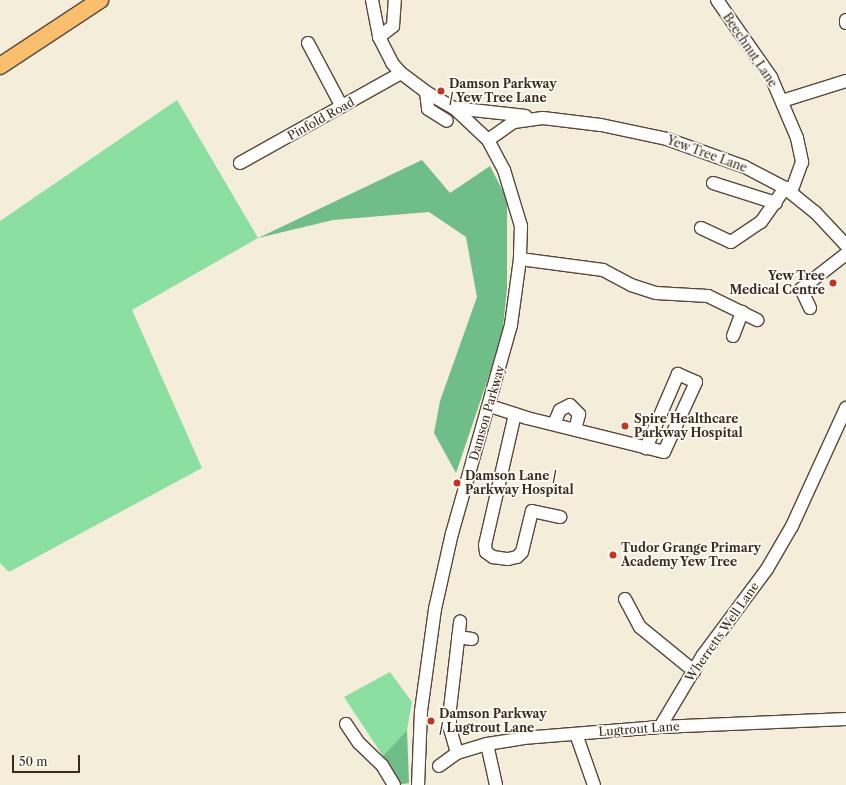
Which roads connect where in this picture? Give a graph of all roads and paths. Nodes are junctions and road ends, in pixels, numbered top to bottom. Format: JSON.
{"nodes":[{"id":1,"x":100,"y":0,"type":"edge"},
{"id":2,"x":372,"y":0,"type":"edge"},
{"id":3,"x":395,"y":0,"type":"edge"},
{"id":4,"x":717,"y":0,"type":"edge"},
{"id":5,"x":379,"y":37,"type":"junction"},
{"id":6,"x":308,"y":43,"type":"dead end"},
{"id":7,"x":0,"y":66,"type":"edge"},
{"id":8,"x":400,"y":73,"type":"junction"},
{"id":9,"x":846,"y":80,"type":"edge"},
{"id":10,"x":426,"y":92,"type":"junction"},
{"id":11,"x":782,"y":101,"type":"junction"},
{"id":12,"x":342,"y":107,"type":"junction"},
{"id":13,"x":454,"y":108,"type":"junction"},
{"id":14,"x":543,"y":118,"type":"junction"},
{"id":15,"x":447,"y":121,"type":"dead end"},
{"id":16,"x":488,"y":140,"type":"junction"},
{"id":17,"x":240,"y":163,"type":"dead end"},
{"id":18,"x":713,"y":182,"type":"dead end"},
{"id":19,"x":788,"y":190,"type":"junction"},
{"id":20,"x":776,"y":202,"type":"junction"},
{"id":21,"x":701,"y":228,"type":"dead end"},
{"id":22,"x":846,"y":245,"type":"edge"},
{"id":23,"x":846,"y":254,"type":"edge"},
{"id":24,"x":520,"y":259,"type":"junction"},
{"id":25,"x":810,"y":308,"type":"dead end"},
{"id":26,"x":742,"y":312,"type":"junction"},
{"id":27,"x":757,"y":320,"type":"dead end"},
{"id":28,"x":732,"y":336,"type":"dead end"},
{"id":29,"x":490,"y":406,"type":"junction"},
{"id":30,"x":846,"y":408,"type":"edge"},
{"id":31,"x":515,"y":414,"type":"junction"},
{"id":32,"x":554,"y":424,"type":"junction"},
{"id":33,"x":576,"y":430,"type":"junction"},
{"id":34,"x":646,"y":448,"type":"junction"},
{"id":35,"x":560,"y":517,"type":"dead end"},
{"id":36,"x":624,"y":599,"type":"dead end"},
{"id":37,"x":460,"y":622,"type":"dead end"},
{"id":38,"x":458,"y":637,"type":"junction"},
{"id":39,"x":472,"y":639,"type":"dead end"},
{"id":40,"x":694,"y":671,"type":"junction"},
{"id":41,"x":846,"y":719,"type":"edge"},
{"id":42,"x":346,"y":724,"type":"dead end"},
{"id":43,"x":660,"y":727,"type":"junction"},
{"id":44,"x":576,"y":734,"type":"junction"},
{"id":45,"x":488,"y":744,"type":"junction"},
{"id":46,"x":457,"y":753,"type":"junction"},
{"id":47,"x":439,"y":766,"type":"dead end"},
{"id":48,"x":394,"y":785,"type":"edge"},
{"id":49,"x":418,"y":785,"type":"edge"},
{"id":50,"x":496,"y":785,"type":"edge"},
{"id":51,"x":594,"y":785,"type":"edge"}],
"edges":[{"from":1,"to":7,"type":"main road"},
{"from":2,"to":5,"type":"street","name":"Yew Tree Lane"},
{"from":3,"to":5,"type":"street"},
{"from":4,"to":11,"type":"street","name":"Beechnut Lane"},
{"from":5,"to":8,"type":"street","name":"Yew Tree Lane"},
{"from":6,"to":12,"type":"street"},
{"from":8,"to":10,"type":"street","name":"Yew Tree Lane"},
{"from":8,"to":12,"type":"street","name":"Pinfold Road"},
{"from":9,"to":11,"type":"street"},
{"from":10,"to":13,"type":"street","name":"Yew Tree Lane"},
{"from":10,"to":15,"type":"street"},
{"from":11,"to":19,"type":"street","name":"Beechnut Lane"},
{"from":12,"to":17,"type":"street","name":"Pinfold Road"},
{"from":13,"to":14,"type":"street","name":"Yew Tree Lane"},
{"from":13,"to":16,"type":"street","name":"Yew Tree Lane"},
{"from":14,"to":16,"type":"street","name":"Yew Tree Lane"},
{"from":14,"to":19,"type":"street","name":"Yew Tree Lane"},
{"from":16,"to":24,"type":"street","name":"Damson Parkway"},
{"from":18,"to":20,"type":"street"},
{"from":19,"to":20,"type":"street","name":"Beechnut Lane"},
{"from":19,"to":22,"type":"street","name":"Yew Tree Lane"},
{"from":20,"to":21,"type":"street","name":"Beechnut Lane"},
{"from":23,"to":25,"type":"street"},
{"from":24,"to":26,"type":"street"},
{"from":24,"to":29,"type":"street","name":"Damson Parkway"},
{"from":26,"to":27,"type":"street"},
{"from":26,"to":28,"type":"street"},
{"from":29,"to":31,"type":"street"},
{"from":29,"to":49,"type":"street","name":"Damson Parkway"},
{"from":30,"to":40,"type":"street","name":"Wherretts Well Lane"},
{"from":31,"to":32,"type":"street"},
{"from":31,"to":35,"type":"street"},
{"from":32,"to":33,"type":"street"},
{"from":32,"to":33,"type":"street"},
{"from":33,"to":34,"type":"street"},
{"from":34,"to":34,"type":"street"},
{"from":36,"to":40,"type":"street"},
{"from":37,"to":38,"type":"street"},
{"from":38,"to":39,"type":"street"},
{"from":38,"to":46,"type":"street"},
{"from":40,"to":43,"type":"street","name":"Wherretts Well Lane"},
{"from":41,"to":43,"type":"street","name":"Lugtrout Lane"},
{"from":42,"to":48,"type":"street"},
{"from":43,"to":44,"type":"street","name":"Lugtrout Lane"},
{"from":44,"to":45,"type":"street","name":"Lugtrout Lane"},
{"from":44,"to":51,"type":"street"},
{"from":45,"to":46,"type":"street","name":"Lugtrout Lane"},
{"from":45,"to":50,"type":"street"},
{"from":46,"to":47,"type":"street","name":"Lugtrout Lane"}]}
